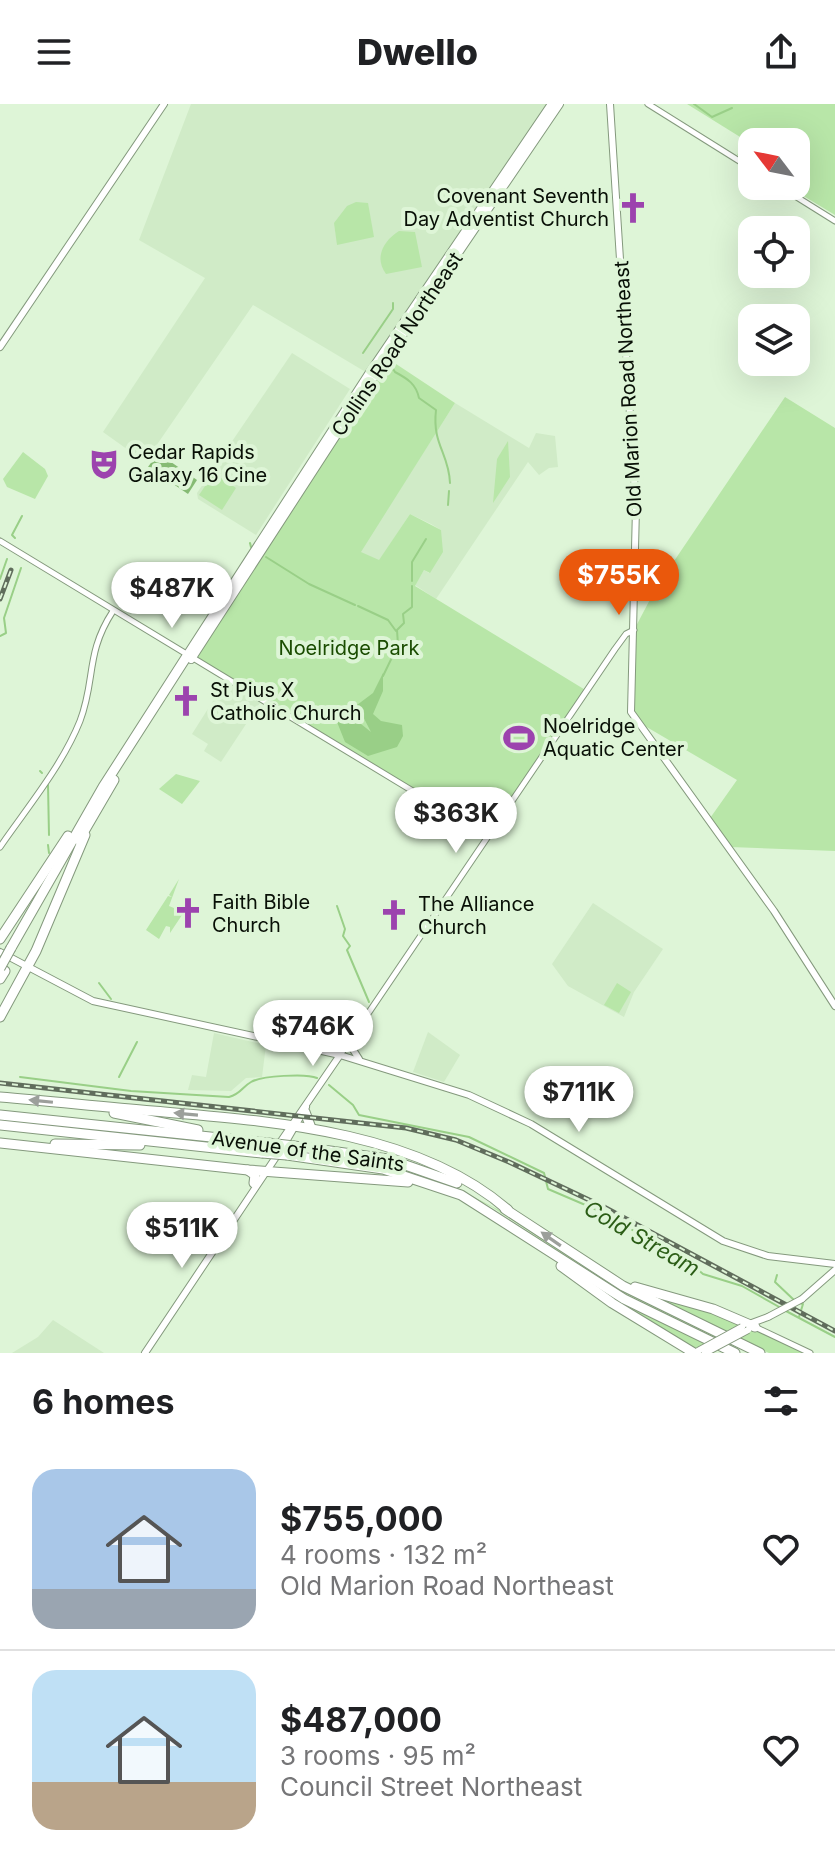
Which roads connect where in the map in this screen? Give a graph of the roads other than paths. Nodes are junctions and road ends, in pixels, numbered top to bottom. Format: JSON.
{"nodes":[{"id":1,"x":164,"y":104,"type":"edge"},
{"id":2,"x":552,"y":104,"type":"edge"},
{"id":3,"x":559,"y":104,"type":"edge"},
{"id":4,"x":648,"y":104,"type":"edge"},
{"id":5,"x":610,"y":105,"type":"edge"},
{"id":6,"x":738,"y":160,"type":"edge"},
{"id":7,"x":801,"y":200,"type":"edge"},
{"id":8,"x":835,"y":221,"type":"edge"},
{"id":9,"x":0,"y":347,"type":"edge"},
{"id":10,"x":261,"y":540,"type":"junction"},
{"id":11,"x":0,"y":541,"type":"edge"},
{"id":12,"x":239,"y":586,"type":"junction"},
{"id":13,"x":113,"y":611,"type":"junction"},
{"id":14,"x":634,"y":630,"type":"junction"},
{"id":15,"x":189,"y":658,"type":"junction"},
{"id":16,"x":119,"y":772,"type":"junction"},
{"id":17,"x":103,"y":787,"type":"junction"},
{"id":18,"x":487,"y":836,"type":"junction"},
{"id":19,"x":0,"y":847,"type":"edge"},
{"id":20,"x":0,"y":939,"type":"edge"},
{"id":21,"x":14,"y":949,"type":"junction"},
{"id":22,"x":0,"y":952,"type":"edge"},
{"id":23,"x":27,"y":968,"type":"junction"},
{"id":24,"x":1,"y":971,"type":"edge"},
{"id":25,"x":835,"y":1006,"type":"edge"},
{"id":26,"x":0,"y":1017,"type":"edge"},
{"id":27,"x":352,"y":1037,"type":"junction"},
{"id":28,"x":340,"y":1055,"type":"junction"},
{"id":29,"x":362,"y":1062,"type":"junction"},
{"id":30,"x":0,"y":1096,"type":"edge"},
{"id":31,"x":68,"y":1104,"type":"junction"},
{"id":32,"x":305,"y":1110,"type":"junction"},
{"id":33,"x":0,"y":1115,"type":"edge"},
{"id":34,"x":0,"y":1125,"type":"edge"},
{"id":35,"x":294,"y":1125,"type":"junction"},
{"id":36,"x":313,"y":1130,"type":"junction"},
{"id":37,"x":248,"y":1141,"type":"junction"},
{"id":38,"x":4,"y":1143,"type":"edge"},
{"id":39,"x":184,"y":1145,"type":"junction"},
{"id":40,"x":248,"y":1170,"type":"junction"},
{"id":41,"x":264,"y":1171,"type":"junction"},
{"id":42,"x":254,"y":1183,"type":"junction"},
{"id":43,"x":243,"y":1203,"type":"junction"},
{"id":44,"x":476,"y":1203,"type":"junction"},
{"id":45,"x":508,"y":1210,"type":"junction"},
{"id":46,"x":529,"y":1237,"type":"junction"},
{"id":47,"x":815,"y":1262,"type":"junction"},
{"id":48,"x":835,"y":1267,"type":"edge"},
{"id":49,"x":595,"y":1269,"type":"junction"},
{"id":50,"x":826,"y":1281,"type":"junction"},
{"id":51,"x":768,"y":1317,"type":"junction"},
{"id":52,"x":748,"y":1327,"type":"junction"},
{"id":53,"x":772,"y":1334,"type":"junction"},
{"id":54,"x":682,"y":1349,"type":"edge"},
{"id":55,"x":696,"y":1352,"type":"edge"},
{"id":56,"x":145,"y":1353,"type":"edge"},
{"id":57,"x":735,"y":1353,"type":"edge"},
{"id":58,"x":760,"y":1353,"type":"edge"},
{"id":59,"x":810,"y":1353,"type":"edge"}],
"edges":[{"from":1,"to":9,"type":"main road"},
{"from":2,"to":10,"type":"highway","name":"Collins Road Northeast"},
{"from":3,"to":12,"type":"highway","name":"Collins Road Northeast"},
{"from":4,"to":6,"type":"street"},
{"from":5,"to":14,"type":"main road","name":"Old Marion Road Northeast"},
{"from":7,"to":8,"type":"street"},
{"from":10,"to":12,"type":"highway","name":"Collins Road Northeast"},
{"from":10,"to":15,"type":"highway","name":"Collins Road Northeast"},
{"from":11,"to":13,"type":"street"},
{"from":12,"to":15,"type":"highway","name":"Collins Road Northeast"},
{"from":13,"to":15,"type":"street"},
{"from":13,"to":19,"type":"street"},
{"from":14,"to":18,"type":"street"},
{"from":14,"to":25,"type":"main road","name":"Old Marion Road Northeast"},
{"from":15,"to":16,"type":"highway","name":"Collins Road Northeast"},
{"from":15,"to":17,"type":"highway","name":"Collins Road Northeast"},
{"from":15,"to":18,"type":"street"},
{"from":16,"to":21,"type":"highway","name":"Collins Road Northeast"},
{"from":16,"to":23,"type":"highway"},
{"from":17,"to":20,"type":"highway"},
{"from":17,"to":21,"type":"highway","name":"Collins Road Northeast"},
{"from":18,"to":27,"type":"street"},
{"from":21,"to":24,"type":"highway","name":"Collins Road Northeast","bridge":true},
{"from":22,"to":23,"type":"main road"},
{"from":23,"to":26,"type":"highway"},
{"from":23,"to":28,"type":"main road"},
{"from":27,"to":28,"type":"street"},
{"from":27,"to":29,"type":"main road"},
{"from":28,"to":29,"type":"main road"},
{"from":28,"to":32,"type":"main road"},
{"from":29,"to":47,"type":"main road"},
{"from":31,"to":30,"type":"highway","one_way":true},
{"from":35,"to":31,"type":"highway","one_way":true},
{"from":31,"to":37,"type":"highway"},
{"from":32,"to":35,"type":"main road"},
{"from":32,"to":36,"type":"highway"},
{"from":33,"to":37,"type":"highway","name":"Avenue of the Saints"},
{"from":34,"to":39,"type":"highway","name":"Avenue of the Saints"},
{"from":35,"to":36,"type":"highway"},
{"from":35,"to":41,"type":"main road"},
{"from":36,"to":45,"type":"highway"},
{"from":37,"to":45,"type":"highway","name":"Avenue of the Saints","bridge":true},
{"from":38,"to":39,"type":"highway"},
{"from":38,"to":40,"type":"highway"},
{"from":39,"to":44,"type":"highway","name":"Avenue of the Saints","bridge":true},
{"from":40,"to":41,"type":"highway"},
{"from":40,"to":42,"type":"highway"},
{"from":41,"to":42,"type":"main road"},
{"from":41,"to":43,"type":"main road"},
{"from":41,"to":44,"type":"highway"},
{"from":42,"to":43,"type":"main road"},
{"from":43,"to":56,"type":"main road"},
{"from":44,"to":46,"type":"highway","name":"Avenue of the Saints"},
{"from":49,"to":45,"type":"highway","name":"Avenue of the Saints","one_way":true},
{"from":46,"to":54,"type":"highway"},
{"from":46,"to":57,"type":"highway","name":"Avenue of the Saints"},
{"from":47,"to":48,"type":"main road"},
{"from":47,"to":50,"type":"main road"},
{"from":48,"to":50,"type":"main road"},
{"from":49,"to":52,"type":"highway"},
{"from":49,"to":58,"type":"highway","name":"Avenue of the Saints"},
{"from":50,"to":51,"type":"main road","bridge":true},
{"from":51,"to":52,"type":"main road"},
{"from":51,"to":53,"type":"street"},
{"from":52,"to":53,"type":"street"},
{"from":52,"to":55,"type":"main road","bridge":true},
{"from":53,"to":59,"type":"street"},
{"from":54,"to":55,"type":"highway"}]}
